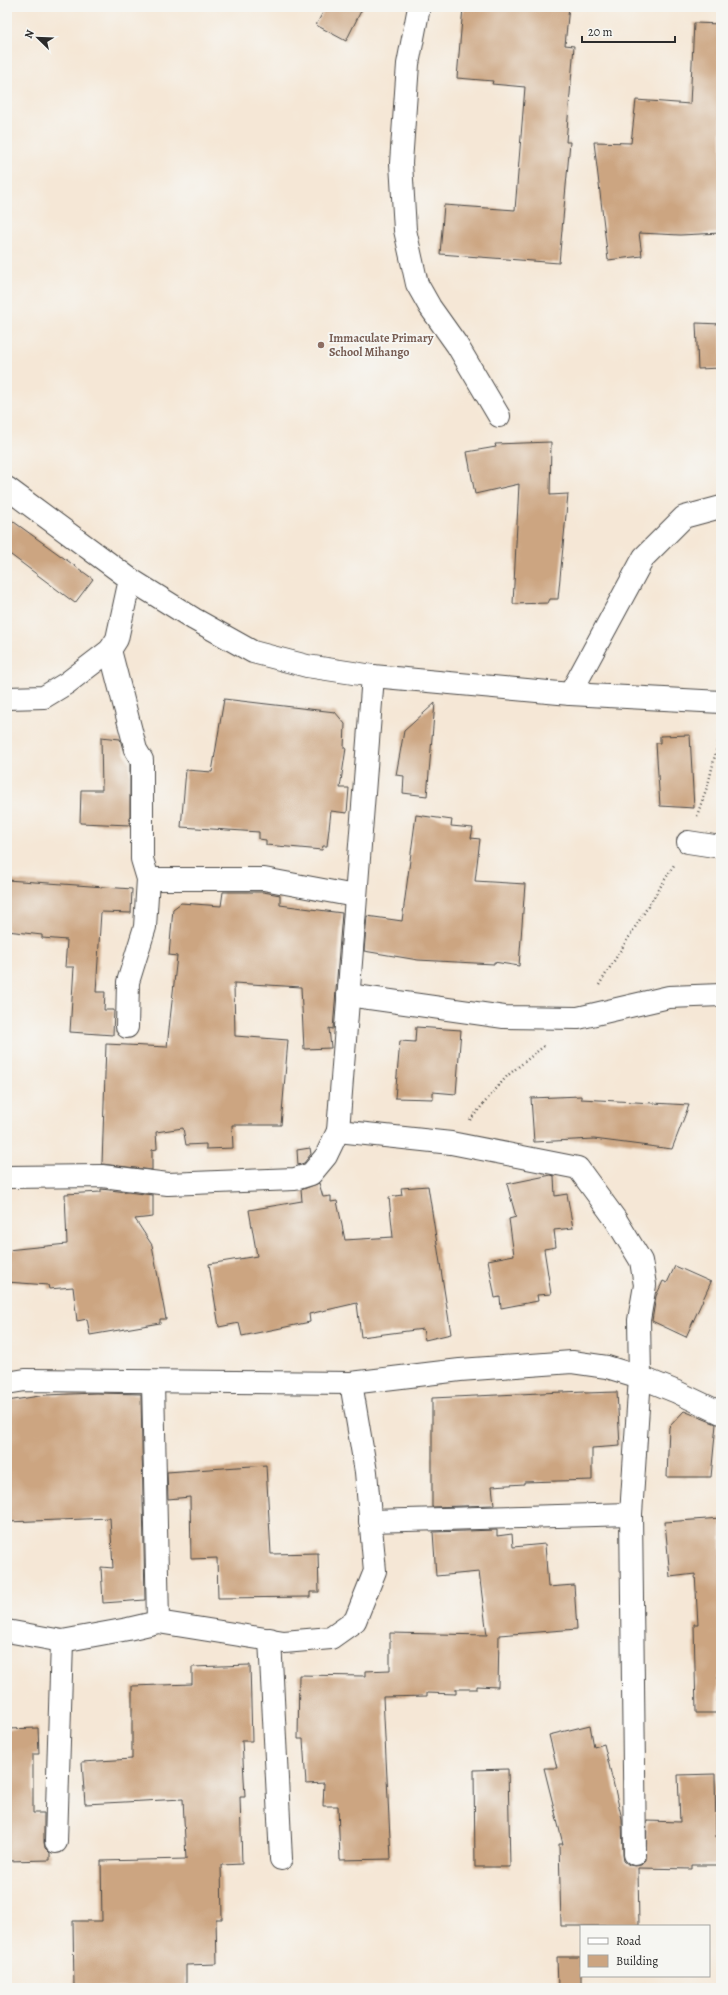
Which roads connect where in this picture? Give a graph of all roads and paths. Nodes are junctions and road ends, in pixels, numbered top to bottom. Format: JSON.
{"nodes":[{"id":1,"x":419,"y":7,"type":"edge"},
{"id":2,"x":499,"y":416,"type":"dead end"},
{"id":3,"x":7,"y":488,"type":"edge"},
{"id":4,"x":721,"y":507,"type":"edge"},
{"id":5,"x":130,"y":580,"type":"junction"},
{"id":6,"x":110,"y":650,"type":"junction"},
{"id":7,"x":373,"y":676,"type":"junction"},
{"id":8,"x":570,"y":694,"type":"junction"},
{"id":9,"x":7,"y":698,"type":"edge"},
{"id":10,"x":721,"y":702,"type":"edge"},
{"id":11,"x":721,"y":730,"type":"edge"},
{"id":12,"x":688,"y":842,"type":"junction"},
{"id":13,"x":721,"y":847,"type":"edge"},
{"id":14,"x":148,"y":879,"type":"junction"},
{"id":15,"x":356,"y":896,"type":"junction"},
{"id":16,"x":348,"y":995,"type":"junction"},
{"id":17,"x":721,"y":995,"type":"edge"},
{"id":18,"x":578,"y":1018,"type":"junction"},
{"id":19,"x":127,"y":1027,"type":"dead end"},
{"id":20,"x":338,"y":1131,"type":"junction"},
{"id":21,"x":451,"y":1143,"type":"junction"},
{"id":22,"x":7,"y":1177,"type":"edge"},
{"id":23,"x":640,"y":1377,"type":"junction"},
{"id":24,"x":153,"y":1382,"type":"junction"},
{"id":25,"x":7,"y":1383,"type":"edge"},
{"id":26,"x":351,"y":1383,"type":"junction"},
{"id":27,"x":721,"y":1414,"type":"edge"},
{"id":28,"x":630,"y":1514,"type":"junction"},
{"id":29,"x":370,"y":1521,"type":"junction"},
{"id":30,"x":158,"y":1622,"type":"junction"},
{"id":31,"x":7,"y":1631,"type":"edge"},
{"id":32,"x":270,"y":1639,"type":"junction"},
{"id":33,"x":62,"y":1641,"type":"junction"},
{"id":34,"x":56,"y":1842,"type":"dead end"},
{"id":35,"x":635,"y":1854,"type":"dead end"},
{"id":36,"x":281,"y":1859,"type":"dead end"}],
"edges":[{"from":1,"to":2,"type":"street"},
{"from":3,"to":5,"type":"street"},
{"from":4,"to":8,"type":"street"},
{"from":5,"to":6,"type":"street"},
{"from":5,"to":7,"type":"street"},
{"from":6,"to":9,"type":"street"},
{"from":6,"to":14,"type":"street"},
{"from":7,"to":8,"type":"street"},
{"from":7,"to":15,"type":"street"},
{"from":8,"to":10,"type":"street"},
{"from":11,"to":12,"type":"path"},
{"from":12,"to":13,"type":"street"},
{"from":12,"to":18,"type":"path"},
{"from":14,"to":15,"type":"street"},
{"from":14,"to":19,"type":"street"},
{"from":15,"to":16,"type":"street"},
{"from":16,"to":18,"type":"street"},
{"from":16,"to":20,"type":"street"},
{"from":17,"to":18,"type":"street"},
{"from":18,"to":21,"type":"path"},
{"from":20,"to":21,"type":"street"},
{"from":20,"to":22,"type":"street"},
{"from":21,"to":23,"type":"street"},
{"from":23,"to":26,"type":"street"},
{"from":23,"to":27,"type":"street"},
{"from":23,"to":28,"type":"street"},
{"from":24,"to":25,"type":"street"},
{"from":24,"to":26,"type":"street"},
{"from":24,"to":30,"type":"street"},
{"from":26,"to":29,"type":"street"},
{"from":28,"to":29,"type":"street"},
{"from":28,"to":35,"type":"street"},
{"from":29,"to":32,"type":"street"},
{"from":30,"to":32,"type":"street"},
{"from":30,"to":33,"type":"street"},
{"from":31,"to":33,"type":"street"},
{"from":32,"to":36,"type":"street"},
{"from":33,"to":34,"type":"street"}]}
